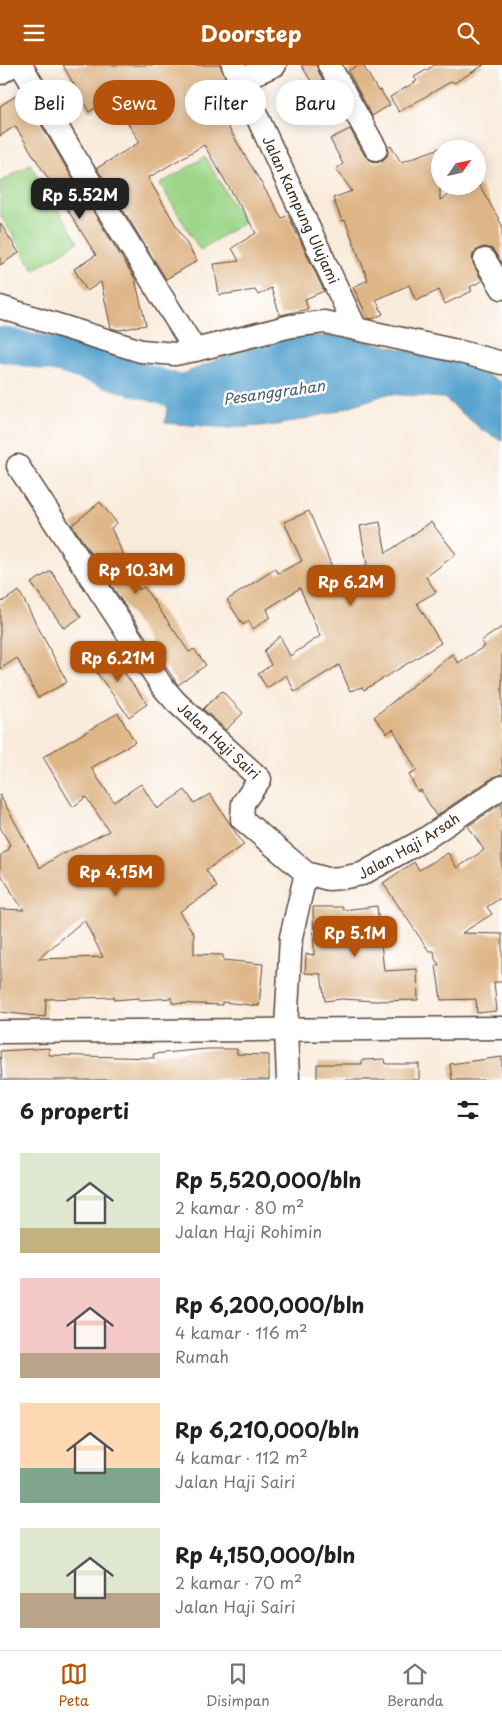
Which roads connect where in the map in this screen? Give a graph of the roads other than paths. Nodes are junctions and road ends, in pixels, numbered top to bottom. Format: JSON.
{"nodes":[{"id":1,"x":13,"y":65,"type":"edge"},
{"id":2,"x":21,"y":65,"type":"edge"},
{"id":3,"x":275,"y":65,"type":"edge"},
{"id":4,"x":329,"y":65,"type":"edge"},
{"id":5,"x":0,"y":73,"type":"edge"},
{"id":6,"x":237,"y":73,"type":"edge"},
{"id":7,"x":376,"y":149,"type":"dead end"},
{"id":8,"x":485,"y":260,"type":"dead end"},
{"id":9,"x":502,"y":288,"type":"edge"},
{"id":10,"x":0,"y":307,"type":"edge"},
{"id":11,"x":355,"y":327,"type":"junction"},
{"id":12,"x":195,"y":350,"type":"junction"},
{"id":13,"x":502,"y":363,"type":"edge"},
{"id":14,"x":18,"y":466,"type":"dead end"},
{"id":15,"x":502,"y":787,"type":"edge"},
{"id":16,"x":306,"y":873,"type":"junction"},
{"id":17,"x":502,"y":1028,"type":"edge"},
{"id":18,"x":286,"y":1029,"type":"junction"},
{"id":19,"x":0,"y":1032,"type":"edge"},
{"id":20,"x":288,"y":1080,"type":"edge"}],
"edges":[{"from":1,"to":5,"type":"street"},
{"from":2,"to":12,"type":"street"},
{"from":3,"to":6,"type":"street"},
{"from":4,"to":7,"type":"street"},
{"from":6,"to":11,"type":"street","name":"Jalan Kampung Ulujami"},
{"from":8,"to":9,"type":"street"},
{"from":10,"to":12,"type":"street"},
{"from":11,"to":12,"type":"street"},
{"from":11,"to":13,"type":"street"},
{"from":14,"to":16,"type":"street","name":"Jalan Haji Sairi"},
{"from":15,"to":16,"type":"street","name":"Jalan Haji Arsah"},
{"from":16,"to":18,"type":"street"},
{"from":17,"to":18,"type":"street"},
{"from":18,"to":19,"type":"street"},
{"from":18,"to":20,"type":"street"}]}
